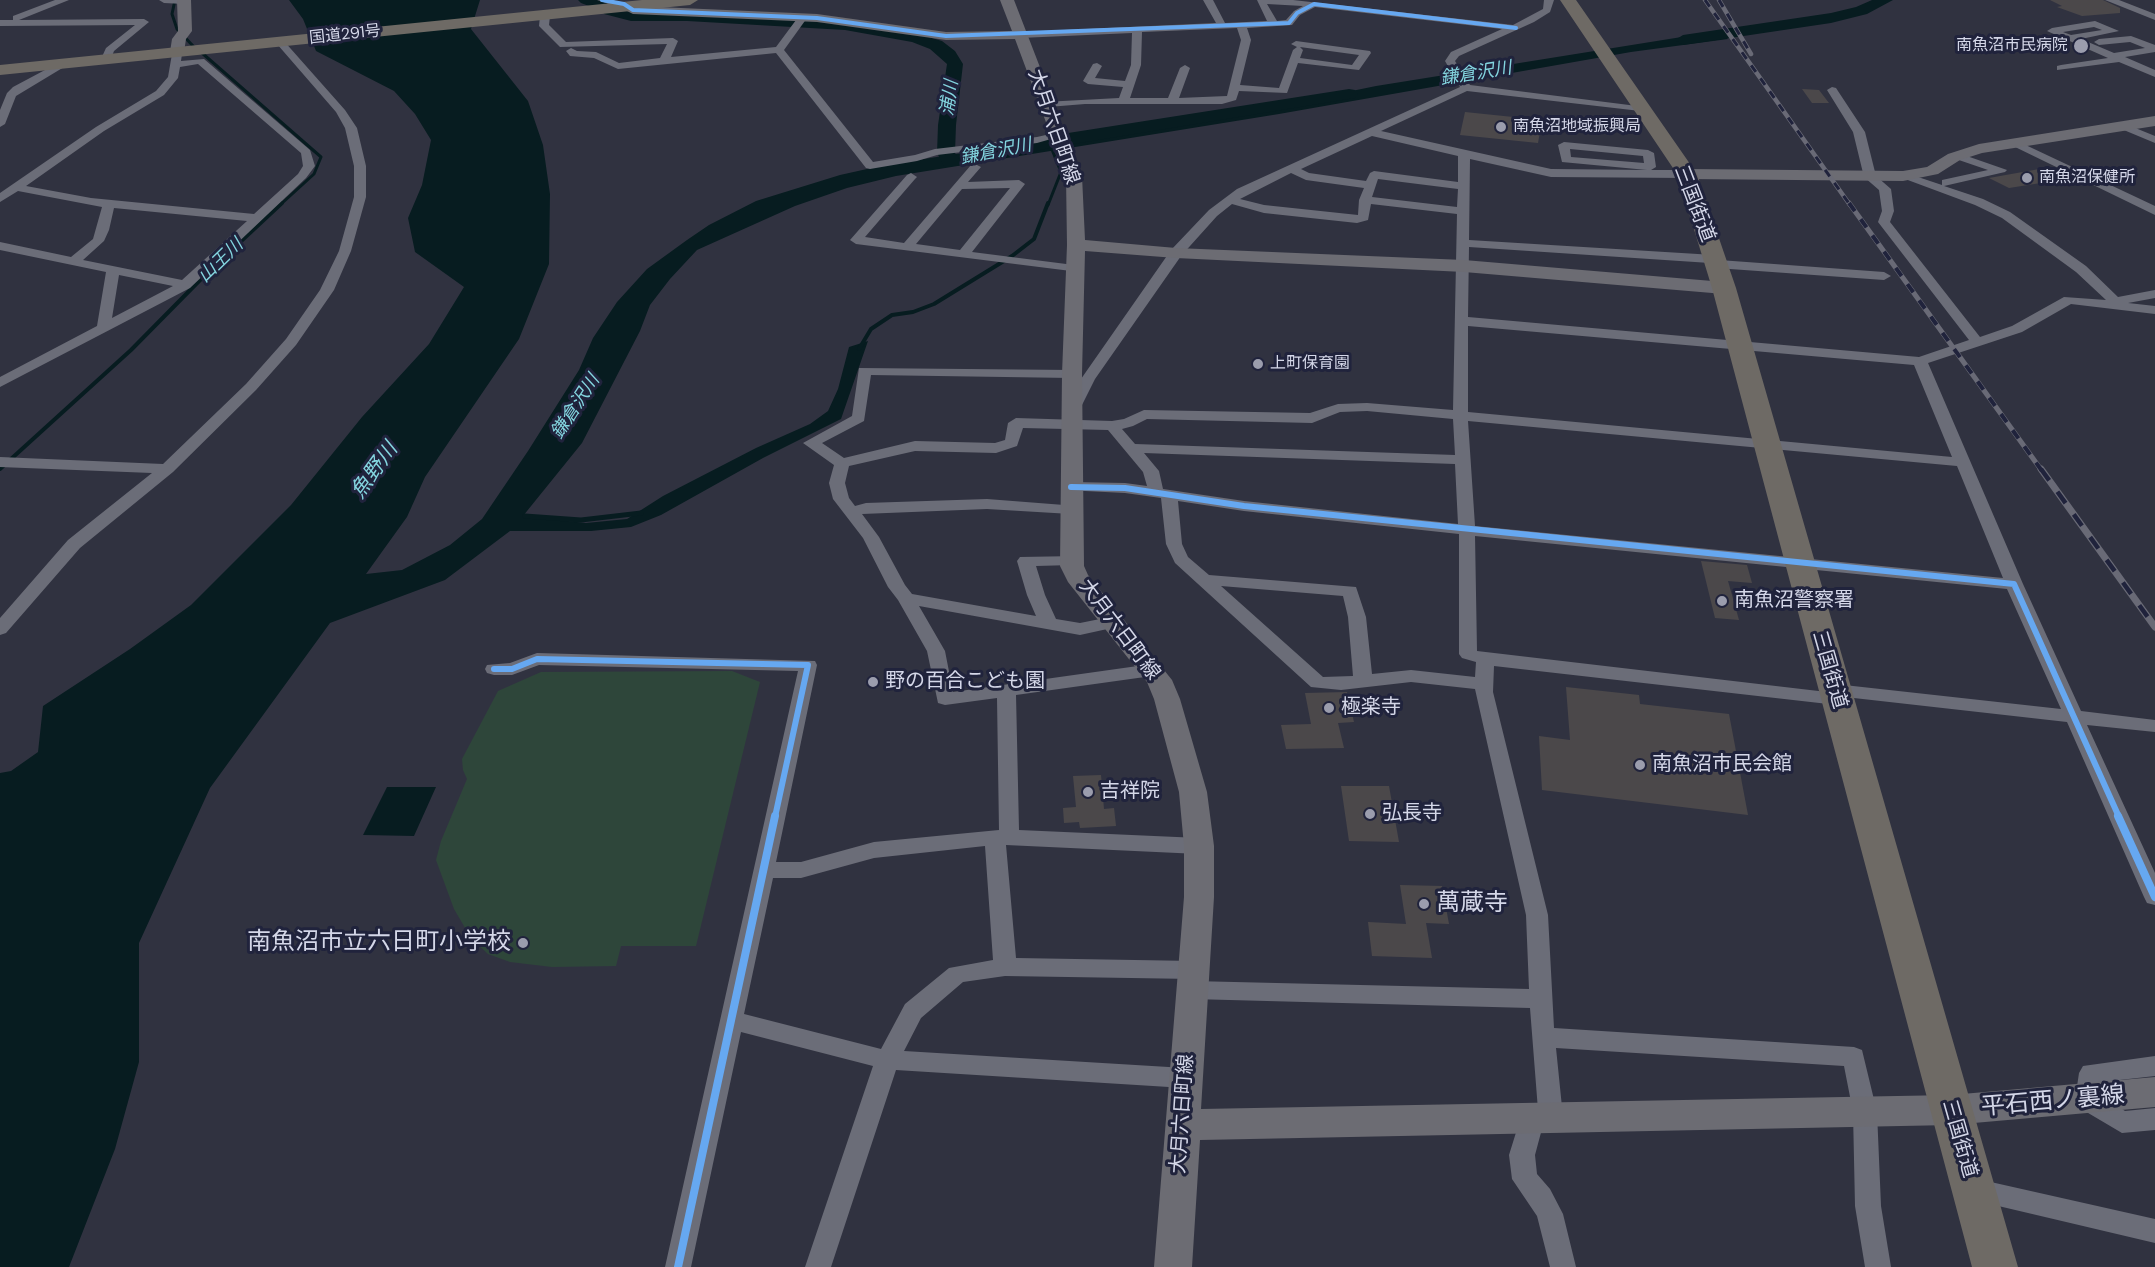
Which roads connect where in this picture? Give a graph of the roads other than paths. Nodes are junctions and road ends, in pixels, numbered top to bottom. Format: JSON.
{"nodes":[{"id":1,"x":64,"y":0,"type":"edge"},
{"id":2,"x":164,"y":0,"type":"edge"},
{"id":3,"x":184,"y":0,"type":"edge"},
{"id":4,"x":545,"y":0,"type":"edge"},
{"id":5,"x":602,"y":0,"type":"edge"},
{"id":6,"x":690,"y":0,"type":"edge"},
{"id":7,"x":1007,"y":0,"type":"edge"},
{"id":8,"x":1208,"y":0,"type":"edge"},
{"id":9,"x":1398,"y":0,"type":"edge"},
{"id":10,"x":1549,"y":0,"type":"edge"},
{"id":11,"x":1568,"y":0,"type":"edge"},
{"id":12,"x":2110,"y":0,"type":"edge"},
{"id":13,"x":1314,"y":4,"type":"junction"},
{"id":14,"x":1346,"y":4,"type":"edge"},
{"id":15,"x":624,"y":6,"type":"junction"},
{"id":16,"x":1389,"y":12,"type":"junction"},
{"id":17,"x":2155,"y":16,"type":"edge"},
{"id":18,"x":1,"y":23,"type":"edge"},
{"id":19,"x":798,"y":23,"type":"junction"},
{"id":20,"x":1273,"y":23,"type":"junction"},
{"id":21,"x":1288,"y":23,"type":"junction"},
{"id":22,"x":1241,"y":25,"type":"junction"},
{"id":23,"x":1222,"y":26,"type":"junction"},
{"id":24,"x":1516,"y":28,"type":"junction"},
{"id":25,"x":1137,"y":29,"type":"junction"},
{"id":26,"x":1020,"y":34,"type":"junction"},
{"id":27,"x":2072,"y":38,"type":"junction"},
{"id":28,"x":283,"y":41,"type":"junction"},
{"id":29,"x":1296,"y":44,"type":"junction"},
{"id":30,"x":2086,"y":44,"type":"junction"},
{"id":31,"x":564,"y":45,"type":"junction"},
{"id":32,"x":179,"y":47,"type":"junction"},
{"id":33,"x":779,"y":50,"type":"junction"},
{"id":34,"x":2118,"y":58,"type":"junction"},
{"id":35,"x":106,"y":59,"type":"junction"},
{"id":36,"x":664,"y":60,"type":"junction"},
{"id":37,"x":1295,"y":60,"type":"junction"},
{"id":38,"x":64,"y":64,"type":"junction"},
{"id":39,"x":1097,"y":66,"type":"dead end"},
{"id":40,"x":1185,"y":68,"type":"dead end"},
{"id":41,"x":2061,"y":68,"type":"dead end"},
{"id":42,"x":0,"y":70,"type":"edge"},
{"id":43,"x":2155,"y":74,"type":"edge"},
{"id":44,"x":1128,"y":84,"type":"junction"},
{"id":45,"x":1234,"y":88,"type":"junction"},
{"id":46,"x":1466,"y":88,"type":"junction"},
{"id":47,"x":1832,"y":90,"type":"dead end"},
{"id":48,"x":1123,"y":102,"type":"junction"},
{"id":49,"x":1172,"y":102,"type":"junction"},
{"id":50,"x":1048,"y":104,"type":"junction"},
{"id":51,"x":1646,"y":110,"type":"junction"},
{"id":52,"x":2155,"y":121,"type":"edge"},
{"id":53,"x":0,"y":124,"type":"edge"},
{"id":54,"x":2123,"y":126,"type":"junction"},
{"id":55,"x":1372,"y":132,"type":"junction"},
{"id":56,"x":2155,"y":140,"type":"edge"},
{"id":57,"x":2015,"y":143,"type":"junction"},
{"id":58,"x":1062,"y":144,"type":"junction"},
{"id":59,"x":1464,"y":154,"type":"junction"},
{"id":60,"x":1957,"y":156,"type":"junction"},
{"id":61,"x":975,"y":168,"type":"dead end"},
{"id":62,"x":1290,"y":168,"type":"junction"},
{"id":63,"x":1607,"y":169,"type":"junction"},
{"id":64,"x":1687,"y":174,"type":"junction"},
{"id":65,"x":911,"y":177,"type":"dead end"},
{"id":66,"x":1870,"y":177,"type":"junction"},
{"id":67,"x":1903,"y":177,"type":"junction"},
{"id":68,"x":1946,"y":183,"type":"dead end"},
{"id":69,"x":1370,"y":185,"type":"junction"},
{"id":70,"x":960,"y":186,"type":"junction"},
{"id":71,"x":1464,"y":186,"type":"junction"},
{"id":72,"x":9,"y":189,"type":"edge"},
{"id":73,"x":0,"y":198,"type":"edge"},
{"id":74,"x":1230,"y":200,"type":"junction"},
{"id":75,"x":1365,"y":200,"type":"junction"},
{"id":76,"x":108,"y":205,"type":"junction"},
{"id":77,"x":1464,"y":211,"type":"junction"},
{"id":78,"x":2155,"y":211,"type":"edge"},
{"id":79,"x":256,"y":218,"type":"junction"},
{"id":80,"x":1464,"y":243,"type":"junction"},
{"id":81,"x":0,"y":246,"type":"edge"},
{"id":82,"x":908,"y":246,"type":"junction"},
{"id":83,"x":1176,"y":253,"type":"junction"},
{"id":84,"x":964,"y":254,"type":"junction"},
{"id":85,"x":1075,"y":257,"type":"junction"},
{"id":86,"x":74,"y":261,"type":"junction"},
{"id":87,"x":1464,"y":266,"type":"junction"},
{"id":88,"x":113,"y":270,"type":"junction"},
{"id":89,"x":1718,"y":270,"type":"junction"},
{"id":90,"x":1884,"y":276,"type":"dead end"},
{"id":91,"x":185,"y":285,"type":"junction"},
{"id":92,"x":2155,"y":294,"type":"edge"},
{"id":93,"x":2117,"y":303,"type":"junction"},
{"id":94,"x":2155,"y":310,"type":"edge"},
{"id":95,"x":1462,"y":321,"type":"junction"},
{"id":96,"x":104,"y":327,"type":"junction"},
{"id":97,"x":1977,"y":342,"type":"junction"},
{"id":98,"x":1738,"y":345,"type":"junction"},
{"id":99,"x":1920,"y":361,"type":"junction"},
{"id":100,"x":1072,"y":374,"type":"junction"},
{"id":101,"x":0,"y":383,"type":"edge"},
{"id":102,"x":1460,"y":414,"type":"junction"},
{"id":103,"x":1073,"y":417,"type":"junction"},
{"id":104,"x":1112,"y":426,"type":"junction"},
{"id":105,"x":1766,"y":444,"type":"junction"},
{"id":106,"x":1131,"y":448,"type":"junction"},
{"id":107,"x":1461,"y":460,"type":"junction"},
{"id":108,"x":7,"y":462,"type":"edge"},
{"id":109,"x":1961,"y":462,"type":"junction"},
{"id":110,"x":842,"y":463,"type":"junction"},
{"id":111,"x":167,"y":469,"type":"junction"},
{"id":112,"x":1163,"y":493,"type":"junction"},
{"id":113,"x":1071,"y":498,"type":"junction"},
{"id":114,"x":852,"y":512,"type":"junction"},
{"id":115,"x":1467,"y":530,"type":"junction"},
{"id":116,"x":1072,"y":560,"type":"junction"},
{"id":117,"x":1799,"y":563,"type":"junction"},
{"id":118,"x":1207,"y":582,"type":"junction"},
{"id":119,"x":2014,"y":584,"type":"junction"},
{"id":120,"x":906,"y":598,"type":"junction"},
{"id":121,"x":1115,"y":622,"type":"junction"},
{"id":122,"x":1048,"y":624,"type":"junction"},
{"id":123,"x":0,"y":629,"type":"edge"},
{"id":124,"x":1485,"y":659,"type":"junction"},
{"id":125,"x":494,"y":669,"type":"dead end"},
{"id":126,"x":1152,"y":670,"type":"junction"},
{"id":127,"x":1363,"y":680,"type":"junction"},
{"id":128,"x":1484,"y":684,"type":"junction"},
{"id":129,"x":1006,"y":691,"type":"junction"},
{"id":130,"x":1836,"y":694,"type":"junction"},
{"id":131,"x":2072,"y":717,"type":"junction"},
{"id":132,"x":2155,"y":726,"type":"edge"},
{"id":133,"x":1004,"y":837,"type":"junction"},
{"id":134,"x":1199,"y":846,"type":"junction"},
{"id":135,"x":764,"y":870,"type":"junction"},
{"id":136,"x":2155,"y":897,"type":"edge"},
{"id":137,"x":1005,"y":967,"type":"junction"},
{"id":138,"x":1193,"y":980,"type":"junction"},
{"id":139,"x":1541,"y":999,"type":"junction"},
{"id":140,"x":732,"y":1020,"type":"junction"},
{"id":141,"x":1543,"y":1037,"type":"junction"},
{"id":142,"x":887,"y":1060,"type":"junction"},
{"id":143,"x":2155,"y":1066,"type":"edge"},
{"id":144,"x":1185,"y":1078,"type":"junction"},
{"id":145,"x":2155,"y":1092,"type":"edge"},
{"id":146,"x":2087,"y":1100,"type":"junction"},
{"id":147,"x":1951,"y":1110,"type":"junction"},
{"id":148,"x":1865,"y":1112,"type":"junction"},
{"id":149,"x":1541,"y":1117,"type":"junction"},
{"id":150,"x":2155,"y":1119,"type":"edge"},
{"id":151,"x":1182,"y":1125,"type":"junction"},
{"id":152,"x":1973,"y":1189,"type":"junction"},
{"id":153,"x":2155,"y":1231,"type":"edge"},
{"id":154,"x":678,"y":1267,"type":"edge"},
{"id":155,"x":818,"y":1267,"type":"edge"},
{"id":156,"x":1173,"y":1267,"type":"edge"},
{"id":157,"x":1563,"y":1267,"type":"edge"},
{"id":158,"x":1878,"y":1267,"type":"edge"},
{"id":159,"x":1995,"y":1267,"type":"edge"}],
"edges":[{"from":1,"to":18,"type":"street"},
{"from":2,"to":3,"type":"street"},
{"from":3,"to":32,"type":"street"},
{"from":4,"to":31,"type":"street"},
{"from":5,"to":15,"type":"street"},
{"from":6,"to":15,"type":"highway","name":"国道291号"},
{"from":7,"to":26,"type":"street","name":"大月六日町線"},
{"from":8,"to":23,"type":"street"},
{"from":9,"to":16,"type":"street"},
{"from":10,"to":24,"type":"street"},
{"from":11,"to":51,"type":"highway","name":"三国街道"},
{"from":12,"to":17,"type":"street"},
{"from":13,"to":14,"type":"street"},
{"from":13,"to":20,"type":"street"},
{"from":13,"to":21,"type":"street"},
{"from":14,"to":16,"type":"street"},
{"from":15,"to":19,"type":"street"},
{"from":15,"to":28,"type":"highway","name":"国道291号"},
{"from":16,"to":24,"type":"street"},
{"from":18,"to":35,"type":"street"},
{"from":19,"to":26,"type":"street"},
{"from":19,"to":33,"type":"street"},
{"from":20,"to":21,"type":"street"},
{"from":20,"to":22,"type":"street"},
{"from":21,"to":29,"type":"street"},
{"from":22,"to":23,"type":"street"},
{"from":22,"to":45,"type":"street"},
{"from":23,"to":25,"type":"street"},
{"from":24,"to":46,"type":"street"},
{"from":25,"to":26,"type":"street"},
{"from":25,"to":44,"type":"street"},
{"from":26,"to":50,"type":"street","name":"大月六日町線"},
{"from":27,"to":27,"type":"street"},
{"from":27,"to":30,"type":"street"},
{"from":28,"to":32,"type":"highway","name":"国道291号"},
{"from":28,"to":111,"type":"street"},
{"from":29,"to":37,"type":"street"},
{"from":29,"to":37,"type":"street"},
{"from":30,"to":34,"type":"street"},
{"from":30,"to":34,"type":"street"},
{"from":31,"to":36,"type":"street"},
{"from":31,"to":36,"type":"street"},
{"from":32,"to":35,"type":"highway","name":"国道291号"},
{"from":32,"to":72,"type":"street"},
{"from":32,"to":79,"type":"street"},
{"from":33,"to":36,"type":"street"},
{"from":33,"to":58,"type":"street"},
{"from":34,"to":41,"type":"street"},
{"from":34,"to":43,"type":"street"},
{"from":35,"to":38,"type":"highway","name":"国道291号"},
{"from":37,"to":45,"type":"street"},
{"from":38,"to":42,"type":"highway","name":"国道291号"},
{"from":38,"to":53,"type":"street"},
{"from":39,"to":44,"type":"street"},
{"from":40,"to":49,"type":"street"},
{"from":44,"to":48,"type":"street"},
{"from":45,"to":49,"type":"street"},
{"from":46,"to":51,"type":"street"},
{"from":46,"to":55,"type":"street"},
{"from":47,"to":66,"type":"street"},
{"from":48,"to":49,"type":"street"},
{"from":48,"to":50,"type":"street"},
{"from":50,"to":58,"type":"street","name":"大月六日町線"},
{"from":51,"to":64,"type":"highway","name":"三国街道"},
{"from":52,"to":54,"type":"street"},
{"from":54,"to":56,"type":"street"},
{"from":54,"to":57,"type":"street"},
{"from":55,"to":59,"type":"street"},
{"from":55,"to":62,"type":"street"},
{"from":57,"to":60,"type":"street"},
{"from":57,"to":78,"type":"street"},
{"from":58,"to":85,"type":"street","name":"大月六日町線"},
{"from":59,"to":63,"type":"street"},
{"from":59,"to":71,"type":"street"},
{"from":60,"to":67,"type":"street"},
{"from":60,"to":68,"type":"street"},
{"from":61,"to":70,"type":"street"},
{"from":62,"to":69,"type":"street"},
{"from":62,"to":74,"type":"street"},
{"from":63,"to":63,"type":"street"},
{"from":63,"to":64,"type":"street"},
{"from":64,"to":66,"type":"street"},
{"from":64,"to":89,"type":"highway","name":"三国街道"},
{"from":65,"to":82,"type":"street"},
{"from":66,"to":67,"type":"street"},
{"from":66,"to":97,"type":"street"},
{"from":67,"to":93,"type":"street"},
{"from":69,"to":71,"type":"street"},
{"from":69,"to":75,"type":"street"},
{"from":70,"to":82,"type":"street"},
{"from":70,"to":84,"type":"street"},
{"from":71,"to":77,"type":"street"},
{"from":72,"to":73,"type":"street"},
{"from":72,"to":76,"type":"street"},
{"from":74,"to":75,"type":"street"},
{"from":74,"to":83,"type":"street"},
{"from":75,"to":77,"type":"street"},
{"from":76,"to":79,"type":"street"},
{"from":76,"to":86,"type":"street"},
{"from":77,"to":80,"type":"street"},
{"from":79,"to":91,"type":"street"},
{"from":80,"to":87,"type":"street"},
{"from":80,"to":89,"type":"street"},
{"from":81,"to":86,"type":"street"},
{"from":82,"to":84,"type":"street"},
{"from":83,"to":85,"type":"street"},
{"from":83,"to":87,"type":"street"},
{"from":83,"to":103,"type":"street"},
{"from":84,"to":85,"type":"street"},
{"from":85,"to":100,"type":"street","name":"大月六日町線"},
{"from":86,"to":88,"type":"street"},
{"from":87,"to":89,"type":"street"},
{"from":87,"to":95,"type":"street"},
{"from":88,"to":91,"type":"street"},
{"from":88,"to":96,"type":"street"},
{"from":89,"to":90,"type":"street"},
{"from":89,"to":98,"type":"highway","name":"三国街道"},
{"from":91,"to":96,"type":"street"},
{"from":92,"to":93,"type":"street"},
{"from":93,"to":94,"type":"street"},
{"from":93,"to":97,"type":"street"},
{"from":95,"to":98,"type":"street"},
{"from":95,"to":102,"type":"street"},
{"from":96,"to":101,"type":"street"},
{"from":97,"to":99,"type":"street"},
{"from":98,"to":99,"type":"street"},
{"from":98,"to":105,"type":"highway","name":"三国街道"},
{"from":99,"to":109,"type":"street"},
{"from":100,"to":103,"type":"street","name":"大月六日町線"},
{"from":100,"to":110,"type":"street"},
{"from":102,"to":104,"type":"street"},
{"from":102,"to":105,"type":"street"},
{"from":102,"to":107,"type":"street"},
{"from":103,"to":104,"type":"street"},
{"from":103,"to":110,"type":"street"},
{"from":103,"to":113,"type":"street","name":"大月六日町線"},
{"from":104,"to":106,"type":"street"},
{"from":105,"to":109,"type":"street"},
{"from":105,"to":117,"type":"highway","name":"三国街道"},
{"from":106,"to":107,"type":"street"},
{"from":106,"to":112,"type":"street"},
{"from":107,"to":115,"type":"street"},
{"from":108,"to":111,"type":"street"},
{"from":109,"to":119,"type":"street"},
{"from":110,"to":114,"type":"street"},
{"from":111,"to":123,"type":"street"},
{"from":112,"to":113,"type":"street"},
{"from":112,"to":115,"type":"street"},
{"from":112,"to":118,"type":"street"},
{"from":113,"to":114,"type":"street"},
{"from":113,"to":116,"type":"street","name":"大月六日町線"},
{"from":114,"to":120,"type":"street"},
{"from":115,"to":117,"type":"street"},
{"from":115,"to":124,"type":"street"},
{"from":116,"to":121,"type":"street","name":"大月六日町線"},
{"from":116,"to":122,"type":"street"},
{"from":117,"to":119,"type":"street"},
{"from":117,"to":130,"type":"highway","name":"三国街道"},
{"from":118,"to":127,"type":"street"},
{"from":118,"to":127,"type":"street"},
{"from":119,"to":131,"type":"street"},
{"from":120,"to":122,"type":"street"},
{"from":120,"to":129,"type":"street"},
{"from":121,"to":122,"type":"street"},
{"from":121,"to":126,"type":"street","name":"大月六日町線"},
{"from":124,"to":128,"type":"street"},
{"from":124,"to":130,"type":"street"},
{"from":125,"to":135,"type":"street"},
{"from":126,"to":129,"type":"street"},
{"from":126,"to":134,"type":"street","name":"大月六日町線"},
{"from":127,"to":128,"type":"street"},
{"from":128,"to":139,"type":"street"},
{"from":129,"to":133,"type":"street"},
{"from":130,"to":131,"type":"street"},
{"from":130,"to":147,"type":"highway","name":"三国街道"},
{"from":131,"to":132,"type":"street"},
{"from":131,"to":136,"type":"street"},
{"from":133,"to":134,"type":"street"},
{"from":133,"to":135,"type":"street"},
{"from":133,"to":137,"type":"street"},
{"from":134,"to":138,"type":"street","name":"大月六日町線"},
{"from":135,"to":140,"type":"street"},
{"from":137,"to":138,"type":"street"},
{"from":137,"to":142,"type":"street"},
{"from":138,"to":139,"type":"street"},
{"from":138,"to":144,"type":"street","name":"大月六日町線"},
{"from":139,"to":141,"type":"street"},
{"from":140,"to":142,"type":"street"},
{"from":140,"to":154,"type":"street"},
{"from":141,"to":148,"type":"street"},
{"from":141,"to":149,"type":"street"},
{"from":142,"to":144,"type":"street"},
{"from":142,"to":155,"type":"street"},
{"from":143,"to":146,"type":"street"},
{"from":144,"to":151,"type":"street","name":"大月六日町線"},
{"from":145,"to":146,"type":"street","name":"平石西ノ裏線"},
{"from":146,"to":147,"type":"street","name":"平石西ノ裏線"},
{"from":146,"to":150,"type":"street"},
{"from":147,"to":148,"type":"street","name":"平石西ノ裏線"},
{"from":147,"to":152,"type":"highway","name":"三国街道"},
{"from":148,"to":149,"type":"street","name":"平石西ノ裏線"},
{"from":148,"to":158,"type":"street"},
{"from":149,"to":151,"type":"street","name":"平石西ノ裏線"},
{"from":149,"to":157,"type":"street"},
{"from":151,"to":156,"type":"street","name":"大月六日町線"},
{"from":152,"to":153,"type":"street"},
{"from":152,"to":159,"type":"highway","name":"三国街道"}]}
